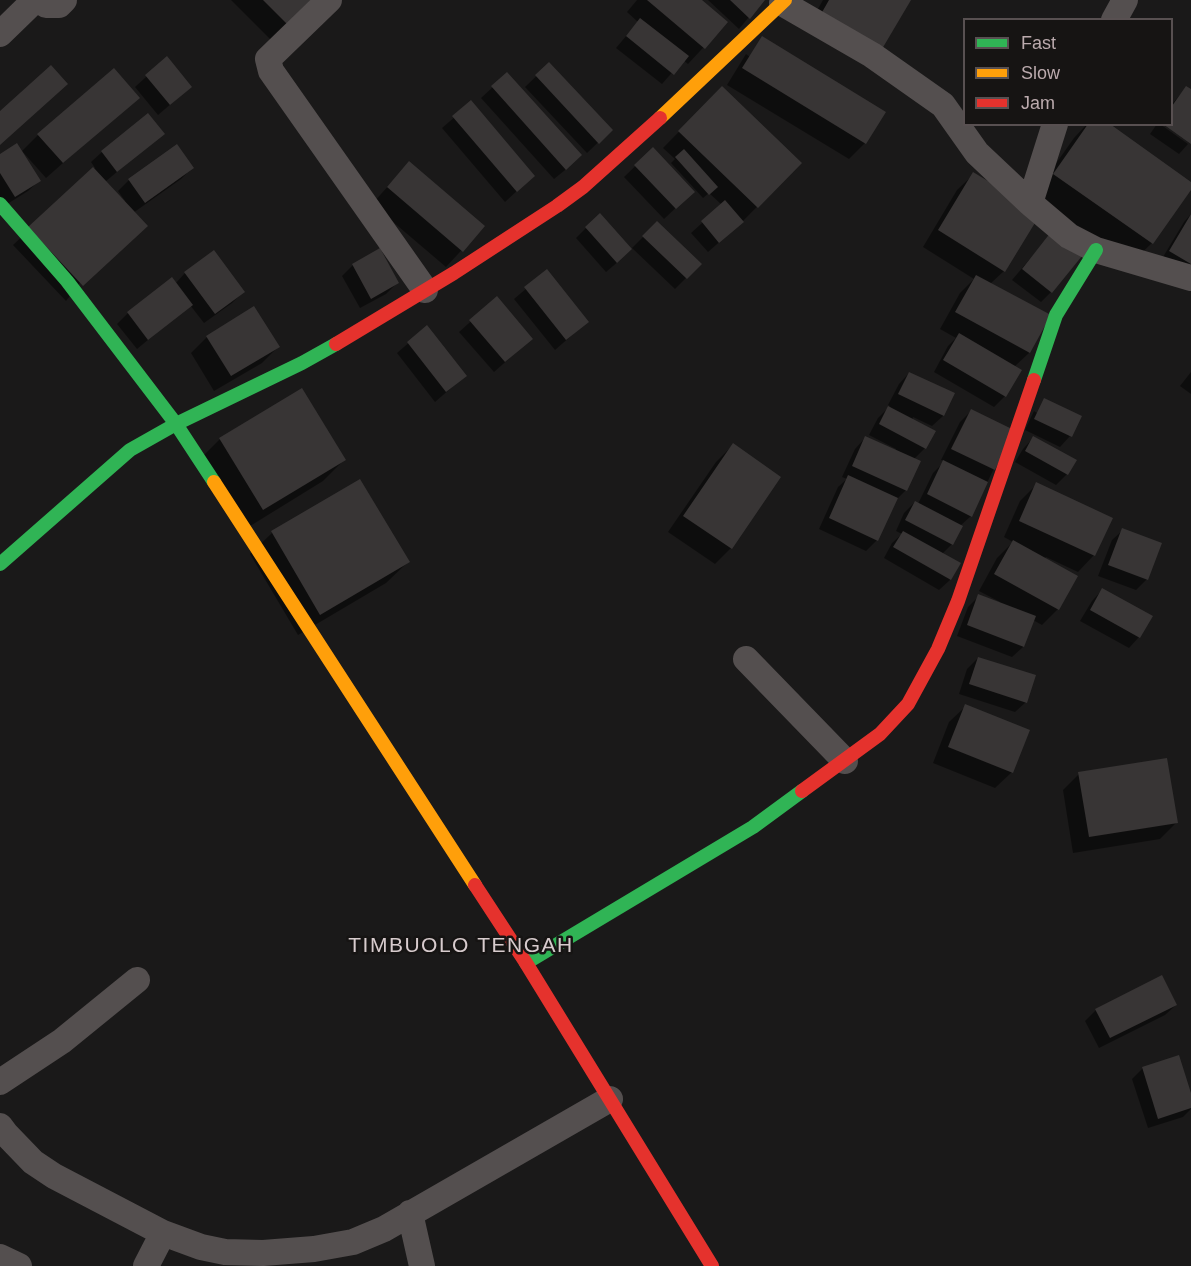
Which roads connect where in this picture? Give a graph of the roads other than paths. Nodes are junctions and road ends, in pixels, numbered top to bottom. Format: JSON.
{"nodes":[{"id":1,"x":35,"y":0,"type":"edge"},
{"id":2,"x":40,"y":0,"type":"edge"},
{"id":3,"x":64,"y":0,"type":"edge"},
{"id":4,"x":329,"y":0,"type":"edge"},
{"id":5,"x":1125,"y":0,"type":"edge"},
{"id":6,"x":784,"y":2,"type":"edge"},
{"id":7,"x":1114,"y":18,"type":"edge"},
{"id":8,"x":0,"y":34,"type":"edge"},
{"id":9,"x":1054,"y":126,"type":"edge"},
{"id":10,"x":1030,"y":203,"type":"junction"},
{"id":11,"x":0,"y":204,"type":"edge"},
{"id":12,"x":1096,"y":250,"type":"junction"},
{"id":13,"x":1191,"y":278,"type":"edge"},
{"id":14,"x":425,"y":290,"type":"junction"},
{"id":15,"x":176,"y":424,"type":"junction"},
{"id":16,"x":0,"y":564,"type":"edge"},
{"id":17,"x":746,"y":659,"type":"dead end"},
{"id":18,"x":845,"y":761,"type":"junction"},
{"id":19,"x":526,"y":963,"type":"junction"},
{"id":20,"x":137,"y":980,"type":"dead end"},
{"id":21,"x":0,"y":1082,"type":"edge"},
{"id":22,"x":610,"y":1100,"type":"junction"},
{"id":23,"x":0,"y":1126,"type":"edge"},
{"id":24,"x":410,"y":1213,"type":"junction"},
{"id":25,"x":163,"y":1233,"type":"junction"},
{"id":26,"x":0,"y":1257,"type":"edge"},
{"id":27,"x":19,"y":1266,"type":"edge"},
{"id":28,"x":146,"y":1266,"type":"edge"},
{"id":29,"x":422,"y":1266,"type":"edge"},
{"id":30,"x":712,"y":1266,"type":"edge"}],
"edges":[{"from":1,"to":8,"type":"street"},
{"from":2,"to":3,"type":"street"},
{"from":4,"to":14,"type":"street"},
{"from":5,"to":7,"type":"street"},
{"from":6,"to":10,"type":"street"},
{"from":6,"to":14,"type":"street"},
{"from":9,"to":10,"type":"street"},
{"from":10,"to":12,"type":"street"},
{"from":11,"to":15,"type":"street"},
{"from":12,"to":13,"type":"street"},
{"from":12,"to":18,"type":"street"},
{"from":14,"to":15,"type":"street"},
{"from":15,"to":16,"type":"street"},
{"from":15,"to":19,"type":"street"},
{"from":17,"to":18,"type":"street"},
{"from":18,"to":19,"type":"street"},
{"from":19,"to":22,"type":"street"},
{"from":20,"to":21,"type":"street"},
{"from":22,"to":24,"type":"street"},
{"from":22,"to":30,"type":"street"},
{"from":23,"to":25,"type":"street"},
{"from":24,"to":25,"type":"street"},
{"from":24,"to":29,"type":"street"},
{"from":25,"to":28,"type":"street"},
{"from":26,"to":27,"type":"street"}]}
